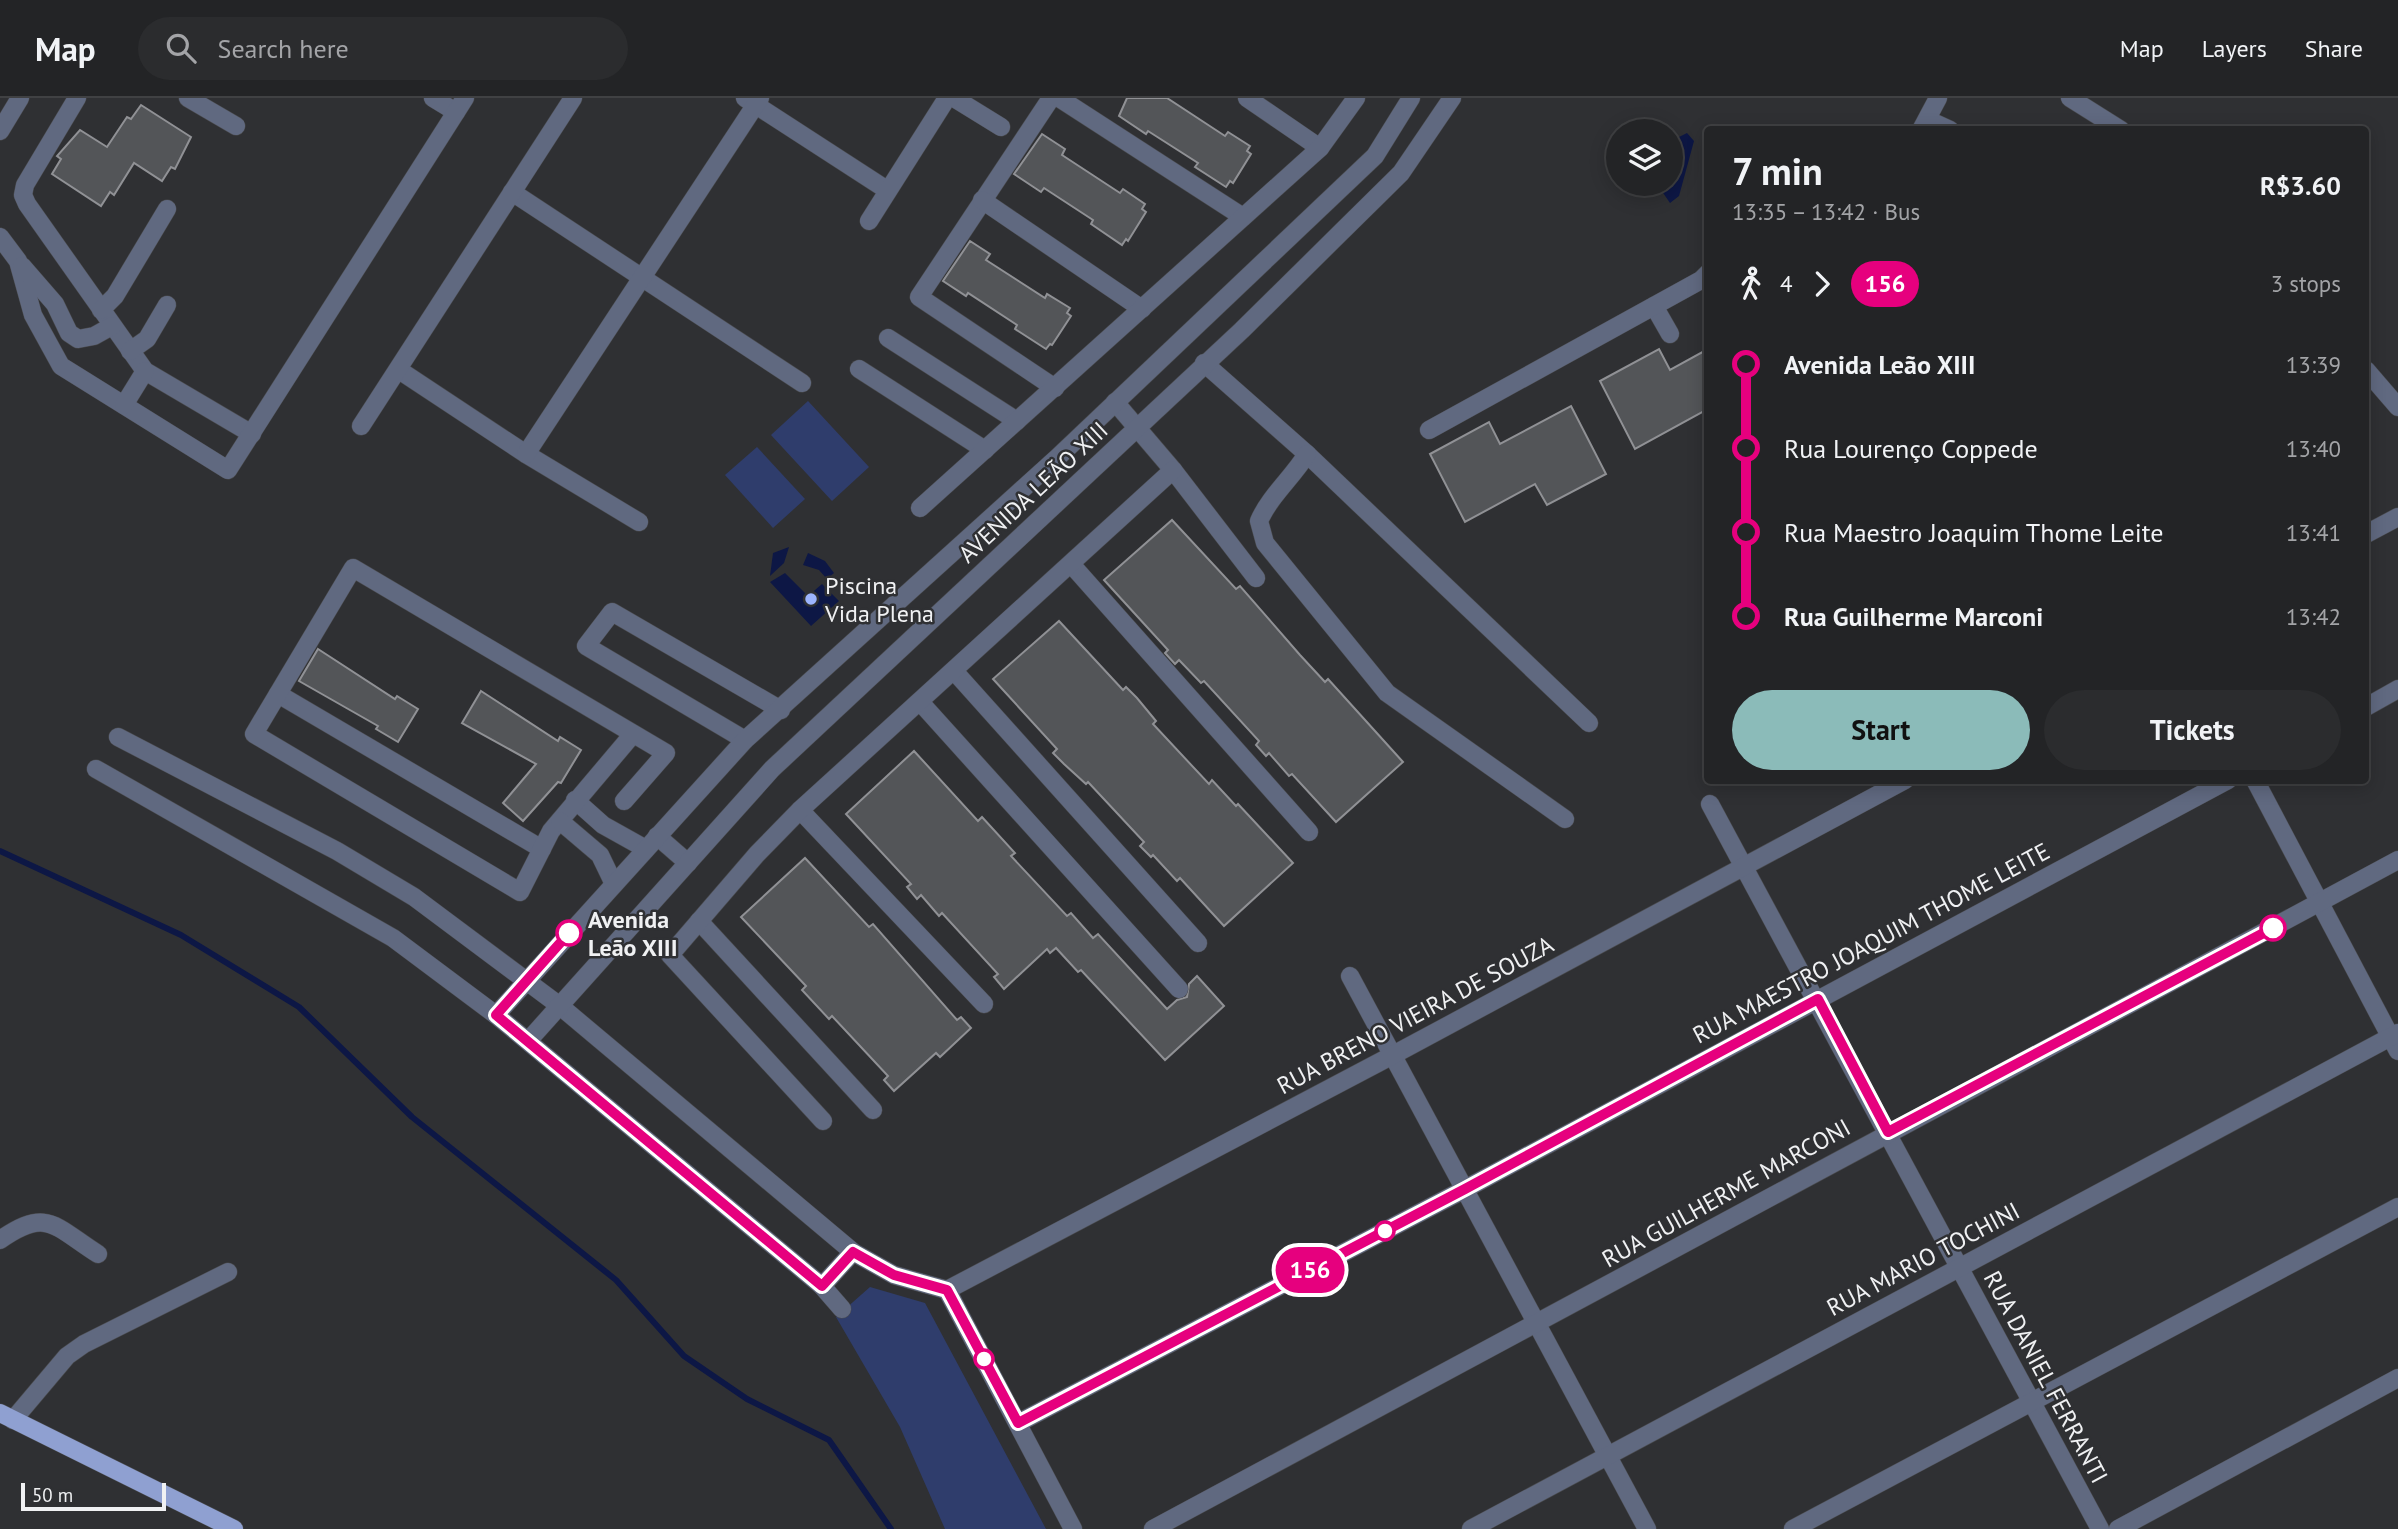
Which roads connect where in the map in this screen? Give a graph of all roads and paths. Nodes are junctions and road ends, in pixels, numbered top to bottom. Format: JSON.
{"nodes":[{"id":1,"x":20,"y":98,"type":"edge"},
{"id":2,"x":77,"y":98,"type":"edge"},
{"id":3,"x":188,"y":98,"type":"edge"},
{"id":4,"x":433,"y":98,"type":"edge"},
{"id":5,"x":573,"y":98,"type":"edge"},
{"id":6,"x":947,"y":98,"type":"edge"},
{"id":7,"x":954,"y":98,"type":"edge"},
{"id":8,"x":1051,"y":98,"type":"edge"},
{"id":9,"x":1059,"y":98,"type":"edge"},
{"id":10,"x":1247,"y":98,"type":"edge"},
{"id":11,"x":1356,"y":98,"type":"edge"},
{"id":12,"x":1411,"y":98,"type":"edge"},
{"id":13,"x":1452,"y":98,"type":"edge"},
{"id":14,"x":1938,"y":98,"type":"edge"},
{"id":15,"x":2070,"y":98,"type":"edge"},
{"id":16,"x":754,"y":100,"type":"edge"},
{"id":17,"x":460,"y":105,"type":"edge"},
{"id":18,"x":1925,"y":125,"type":"edge"},
{"id":19,"x":236,"y":126,"type":"dead end"},
{"id":20,"x":2115,"y":126,"type":"edge"},
{"id":21,"x":1001,"y":127,"type":"dead end"},
{"id":22,"x":0,"y":131,"type":"edge"},
{"id":23,"x":1320,"y":148,"type":"junction"},
{"id":24,"x":887,"y":190,"type":"junction"},
{"id":25,"x":512,"y":192,"type":"junction"},
{"id":26,"x":982,"y":200,"type":"junction"},
{"id":27,"x":167,"y":209,"type":"dead end"},
{"id":28,"x":1243,"y":217,"type":"junction"},
{"id":29,"x":869,"y":221,"type":"dead end"},
{"id":30,"x":0,"y":237,"type":"edge"},
{"id":31,"x":18,"y":261,"type":"junction"},
{"id":32,"x":1704,"y":277,"type":"edge"},
{"id":33,"x":641,"y":280,"type":"junction"},
{"id":34,"x":167,"y":305,"type":"dead end"},
{"id":35,"x":1654,"y":306,"type":"junction"},
{"id":36,"x":1142,"y":309,"type":"junction"},
{"id":37,"x":101,"y":310,"type":"junction"},
{"id":38,"x":112,"y":326,"type":"junction"},
{"id":39,"x":1670,"y":334,"type":"dead end"},
{"id":40,"x":888,"y":338,"type":"dead end"},
{"id":41,"x":130,"y":351,"type":"junction"},
{"id":42,"x":1204,"y":363,"type":"junction"},
{"id":43,"x":859,"y":369,"type":"dead end"},
{"id":44,"x":399,"y":370,"type":"junction"},
{"id":45,"x":145,"y":371,"type":"junction"},
{"id":46,"x":2369,"y":373,"type":"edge"},
{"id":47,"x":802,"y":383,"type":"dead end"},
{"id":48,"x":1055,"y":388,"type":"junction"},
{"id":49,"x":1115,"y":402,"type":"junction"},
{"id":50,"x":124,"y":405,"type":"junction"},
{"id":51,"x":2398,"y":407,"type":"edge"},
{"id":52,"x":1017,"y":421,"type":"junction"},
{"id":53,"x":361,"y":426,"type":"dead end"},
{"id":54,"x":1137,"y":428,"type":"junction"},
{"id":55,"x":1429,"y":430,"type":"dead end"},
{"id":56,"x":252,"y":435,"type":"junction"},
{"id":57,"x":985,"y":450,"type":"junction"},
{"id":58,"x":526,"y":454,"type":"junction"},
{"id":59,"x":1307,"y":454,"type":"junction"},
{"id":60,"x":1173,"y":470,"type":"junction"},
{"id":61,"x":920,"y":508,"type":"dead end"},
{"id":62,"x":2398,"y":517,"type":"edge"},
{"id":63,"x":639,"y":522,"type":"dead end"},
{"id":64,"x":2369,"y":532,"type":"edge"},
{"id":65,"x":1071,"y":564,"type":"junction"},
{"id":66,"x":1256,"y":578,"type":"dead end"},
{"id":67,"x":955,"y":671,"type":"junction"},
{"id":68,"x":2398,"y":689,"type":"edge"},
{"id":69,"x":278,"y":694,"type":"junction"},
{"id":70,"x":920,"y":703,"type":"junction"},
{"id":71,"x":2369,"y":704,"type":"edge"},
{"id":72,"x":781,"y":710,"type":"junction"},
{"id":73,"x":1589,"y":723,"type":"dead end"},
{"id":74,"x":633,"y":734,"type":"junction"},
{"id":75,"x":118,"y":737,"type":"dead end"},
{"id":76,"x":745,"y":740,"type":"junction"},
{"id":77,"x":96,"y":769,"type":"dead end"},
{"id":78,"x":1898,"y":784,"type":"edge"},
{"id":79,"x":2221,"y":784,"type":"edge"},
{"id":80,"x":2257,"y":784,"type":"edge"},
{"id":81,"x":575,"y":800,"type":"junction"},
{"id":82,"x":624,"y":800,"type":"dead end"},
{"id":83,"x":1710,"y":804,"type":"dead end"},
{"id":84,"x":800,"y":810,"type":"junction"},
{"id":85,"x":1565,"y":818,"type":"dead end"},
{"id":86,"x":560,"y":821,"type":"junction"},
{"id":87,"x":1309,"y":832,"type":"dead end"},
{"id":88,"x":652,"y":842,"type":"junction"},
{"id":89,"x":542,"y":849,"type":"junction"},
{"id":90,"x":2398,"y":860,"type":"edge"},
{"id":91,"x":688,"y":863,"type":"junction"},
{"id":92,"x":1745,"y":866,"type":"junction"},
{"id":93,"x":614,"y":884,"type":"junction"},
{"id":94,"x":2321,"y":902,"type":"junction"},
{"id":95,"x":699,"y":921,"type":"junction"},
{"id":96,"x":1198,"y":943,"type":"dead end"},
{"id":97,"x":1350,"y":976,"type":"dead end"},
{"id":98,"x":527,"y":980,"type":"junction"},
{"id":99,"x":1179,"y":989,"type":"dead end"},
{"id":100,"x":1818,"y":999,"type":"junction"},
{"id":101,"x":984,"y":1003,"type":"dead end"},
{"id":102,"x":560,"y":1006,"type":"junction"},
{"id":103,"x":496,"y":1015,"type":"junction"},
{"id":104,"x":2396,"y":1040,"type":"edge"},
{"id":105,"x":528,"y":1041,"type":"junction"},
{"id":106,"x":1393,"y":1055,"type":"junction"},
{"id":107,"x":873,"y":1110,"type":"dead end"},
{"id":108,"x":823,"y":1121,"type":"dead end"},
{"id":109,"x":1888,"y":1132,"type":"junction"},
{"id":110,"x":1465,"y":1189,"type":"junction"},
{"id":111,"x":2398,"y":1207,"type":"edge"},
{"id":112,"x":0,"y":1240,"type":"edge"},
{"id":113,"x":853,"y":1252,"type":"junction"},
{"id":114,"x":98,"y":1254,"type":"dead end"},
{"id":115,"x":1959,"y":1267,"type":"junction"},
{"id":116,"x":228,"y":1272,"type":"dead end"},
{"id":117,"x":822,"y":1286,"type":"junction"},
{"id":118,"x":947,"y":1290,"type":"junction"},
{"id":119,"x":842,"y":1309,"type":"dead end"},
{"id":120,"x":1538,"y":1324,"type":"junction"},
{"id":121,"x":2398,"y":1378,"type":"edge"},
{"id":122,"x":2032,"y":1402,"type":"junction"},
{"id":123,"x":7,"y":1416,"type":"edge"},
{"id":124,"x":1018,"y":1423,"type":"junction"},
{"id":125,"x":1608,"y":1456,"type":"junction"},
{"id":126,"x":234,"y":1529,"type":"edge"},
{"id":127,"x":1073,"y":1529,"type":"edge"},
{"id":128,"x":1153,"y":1529,"type":"edge"},
{"id":129,"x":1471,"y":1529,"type":"edge"},
{"id":130,"x":1647,"y":1529,"type":"edge"},
{"id":131,"x":1793,"y":1529,"type":"edge"},
{"id":132,"x":2100,"y":1529,"type":"edge"},
{"id":133,"x":2118,"y":1529,"type":"edge"}],
"edges":[{"from":1,"to":22,"type":"street"},
{"from":2,"to":37,"type":"street"},
{"from":3,"to":19,"type":"street"},
{"from":4,"to":17,"type":"street"},
{"from":5,"to":25,"type":"street"},
{"from":6,"to":24,"type":"street"},
{"from":7,"to":21,"type":"street"},
{"from":8,"to":26,"type":"street"},
{"from":9,"to":28,"type":"street"},
{"from":10,"to":23,"type":"street"},
{"from":11,"to":23,"type":"street"},
{"from":12,"to":49,"type":"street","name":"AVENIDA LEÃO XIII"},
{"from":13,"to":42,"type":"street","name":"AVENIDA LEÃO XIII"},
{"from":14,"to":18,"type":"street"},
{"from":15,"to":20,"type":"street"},
{"from":16,"to":24,"type":"street"},
{"from":16,"to":33,"type":"street"},
{"from":17,"to":56,"type":"street"},
{"from":23,"to":28,"type":"street"},
{"from":24,"to":29,"type":"street"},
{"from":25,"to":33,"type":"street"},
{"from":25,"to":44,"type":"street"},
{"from":26,"to":36,"type":"street"},
{"from":26,"to":48,"type":"street"},
{"from":27,"to":37,"type":"street"},
{"from":28,"to":36,"type":"street"},
{"from":30,"to":31,"type":"street"},
{"from":31,"to":38,"type":"street"},
{"from":31,"to":50,"type":"street"},
{"from":32,"to":35,"type":"street"},
{"from":33,"to":47,"type":"street"},
{"from":33,"to":58,"type":"street"},
{"from":34,"to":41,"type":"street"},
{"from":35,"to":39,"type":"street"},
{"from":35,"to":55,"type":"street"},
{"from":36,"to":48,"type":"street"},
{"from":37,"to":38,"type":"street"},
{"from":38,"to":41,"type":"street"},
{"from":40,"to":52,"type":"street"},
{"from":41,"to":45,"type":"street"},
{"from":42,"to":54,"type":"street","name":"AVENIDA LEÃO XIII"},
{"from":42,"to":59,"type":"street"},
{"from":43,"to":57,"type":"street"},
{"from":44,"to":53,"type":"street"},
{"from":44,"to":58,"type":"street"},
{"from":45,"to":50,"type":"street"},
{"from":45,"to":56,"type":"street"},
{"from":46,"to":51,"type":"street"},
{"from":48,"to":52,"type":"street"},
{"from":49,"to":54,"type":"street"},
{"from":49,"to":72,"type":"street","name":"AVENIDA LEÃO XIII"},
{"from":50,"to":56,"type":"street"},
{"from":52,"to":57,"type":"street"},
{"from":54,"to":60,"type":"street"},
{"from":54,"to":91,"type":"street","name":"AVENIDA LEÃO XIII"},
{"from":57,"to":61,"type":"street"},
{"from":58,"to":63,"type":"street"},
{"from":59,"to":73,"type":"street"},
{"from":59,"to":85,"type":"street"},
{"from":60,"to":65,"type":"street"},
{"from":60,"to":66,"type":"street"},
{"from":62,"to":64,"type":"street"},
{"from":65,"to":67,"type":"street"},
{"from":65,"to":87,"type":"street"},
{"from":67,"to":70,"type":"street"},
{"from":67,"to":96,"type":"street"},
{"from":68,"to":71,"type":"street"},
{"from":69,"to":74,"type":"street"},
{"from":69,"to":89,"type":"street"},
{"from":69,"to":89,"type":"street"},
{"from":70,"to":84,"type":"street"},
{"from":70,"to":99,"type":"street"},
{"from":72,"to":76,"type":"street","name":"AVENIDA LEÃO XIII"},
{"from":72,"to":76,"type":"street"},
{"from":74,"to":81,"type":"street"},
{"from":74,"to":82,"type":"street"},
{"from":75,"to":98,"type":"street"},
{"from":76,"to":88,"type":"street","name":"AVENIDA LEÃO XIII"},
{"from":77,"to":103,"type":"street"},
{"from":78,"to":92,"type":"street","name":"RUA BRENO VIEIRA DE SOUZA"},
{"from":79,"to":100,"type":"street","name":"RUA MAESTRO JOAQUIM THOME LEITE"},
{"from":80,"to":94,"type":"street"},
{"from":81,"to":86,"type":"street"},
{"from":81,"to":88,"type":"street"},
{"from":83,"to":92,"type":"street","name":"RUA DANIEL FERRANTI"},
{"from":84,"to":95,"type":"street"},
{"from":84,"to":101,"type":"street"},
{"from":86,"to":89,"type":"street"},
{"from":86,"to":93,"type":"street"},
{"from":88,"to":91,"type":"street"},
{"from":88,"to":93,"type":"street","name":"AVENIDA LEÃO XIII"},
{"from":90,"to":94,"type":"street","name":"RUA GUILHERME MARCONI"},
{"from":91,"to":102,"type":"street","name":"AVENIDA LEÃO XIII"},
{"from":92,"to":100,"type":"street","name":"RUA DANIEL FERRANTI"},
{"from":92,"to":106,"type":"street","name":"RUA BRENO VIEIRA DE SOUZA"},
{"from":93,"to":98,"type":"street","name":"AVENIDA LEÃO XIII"},
{"from":94,"to":104,"type":"street"},
{"from":94,"to":109,"type":"street","name":"RUA GUILHERME MARCONI"},
{"from":95,"to":107,"type":"street"},
{"from":95,"to":108,"type":"street"},
{"from":97,"to":106,"type":"street"},
{"from":98,"to":102,"type":"street"},
{"from":98,"to":103,"type":"street","name":"AVENIDA LEÃO XIII"},
{"from":100,"to":109,"type":"street","name":"RUA DANIEL FERRANTI"},
{"from":100,"to":110,"type":"street","name":"RUA MAESTRO JOAQUIM THOME LEITE"},
{"from":102,"to":105,"type":"street","name":"AVENIDA LEÃO XIII"},
{"from":102,"to":113,"type":"street"},
{"from":103,"to":105,"type":"street"},
{"from":104,"to":115,"type":"street","name":"RUA MARIO TOCHINI"},
{"from":105,"to":117,"type":"street"},
{"from":106,"to":110,"type":"street"},
{"from":106,"to":118,"type":"street","name":"RUA BRENO VIEIRA DE SOUZA"},
{"from":109,"to":115,"type":"street","name":"RUA DANIEL FERRANTI"},
{"from":109,"to":120,"type":"street","name":"RUA GUILHERME MARCONI"},
{"from":110,"to":120,"type":"street"},
{"from":110,"to":124,"type":"street","name":"RUA MAESTRO JOAQUIM THOME LEITE"},
{"from":111,"to":122,"type":"street"},
{"from":112,"to":114,"type":"street"},
{"from":113,"to":117,"type":"street"},
{"from":113,"to":118,"type":"street"},
{"from":115,"to":122,"type":"street","name":"RUA DANIEL FERRANTI"},
{"from":115,"to":125,"type":"street","name":"RUA MARIO TOCHINI"},
{"from":116,"to":123,"type":"street"},
{"from":117,"to":119,"type":"street"},
{"from":118,"to":124,"type":"street"},
{"from":120,"to":125,"type":"street"},
{"from":120,"to":128,"type":"street","name":"RUA GUILHERME MARCONI"},
{"from":121,"to":133,"type":"street"},
{"from":122,"to":131,"type":"street"},
{"from":122,"to":132,"type":"street","name":"RUA DANIEL FERRANTI"},
{"from":123,"to":126,"type":"main road"},
{"from":124,"to":127,"type":"street"},
{"from":125,"to":129,"type":"street","name":"RUA MARIO TOCHINI"},
{"from":125,"to":130,"type":"street"}]}
